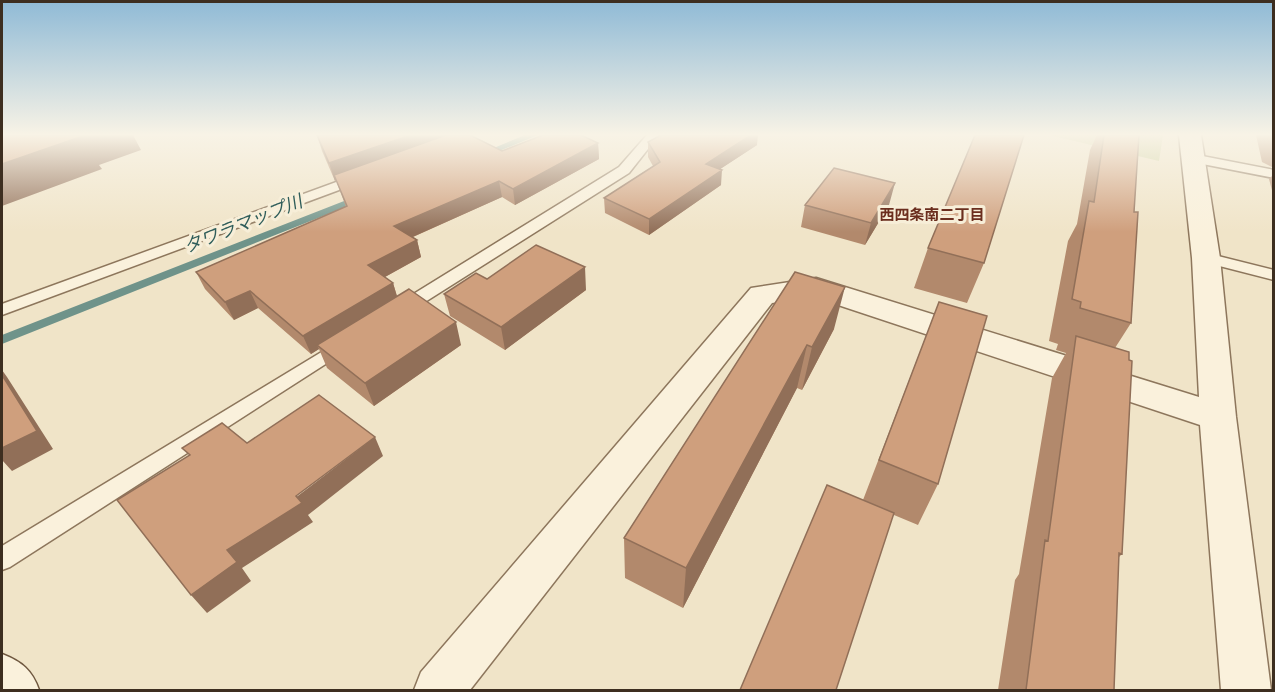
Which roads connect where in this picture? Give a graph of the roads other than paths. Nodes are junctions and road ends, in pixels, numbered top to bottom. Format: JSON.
{"nodes":[{"id":1,"x":626,"y":167,"type":"edge"},
{"id":2,"x":1194,"y":167,"type":"edge"},
{"id":3,"x":1254,"y":167,"type":"edge"},
{"id":4,"x":374,"y":172,"type":"edge"},
{"id":5,"x":1274,"y":174,"type":"edge"},
{"id":6,"x":1206,"y":258,"type":"junction"},
{"id":7,"x":1274,"y":275,"type":"edge"},
{"id":8,"x":2,"y":310,"type":"edge"},
{"id":9,"x":383,"y":321,"type":"edge"},
{"id":10,"x":363,"y":333,"type":"edge"},
{"id":11,"x":1218,"y":417,"type":"junction"},
{"id":12,"x":2,"y":559,"type":"edge"},
{"id":13,"x":2,"y":679,"type":"edge"},
{"id":14,"x":14,"y":690,"type":"edge"},
{"id":15,"x":439,"y":690,"type":"edge"},
{"id":16,"x":1246,"y":690,"type":"edge"}],
"edges":[{"from":1,"to":9,"type":"lane"},
{"from":2,"to":6,"type":"street"},
{"from":3,"to":5,"type":"lane"},
{"from":4,"to":8,"type":"lane"},
{"from":6,"to":7,"type":"lane"},
{"from":6,"to":11,"type":"street"},
{"from":10,"to":12,"type":"lane"},
{"from":11,"to":15,"type":"street"},
{"from":11,"to":16,"type":"street"},
{"from":13,"to":14,"type":"street"}]}
